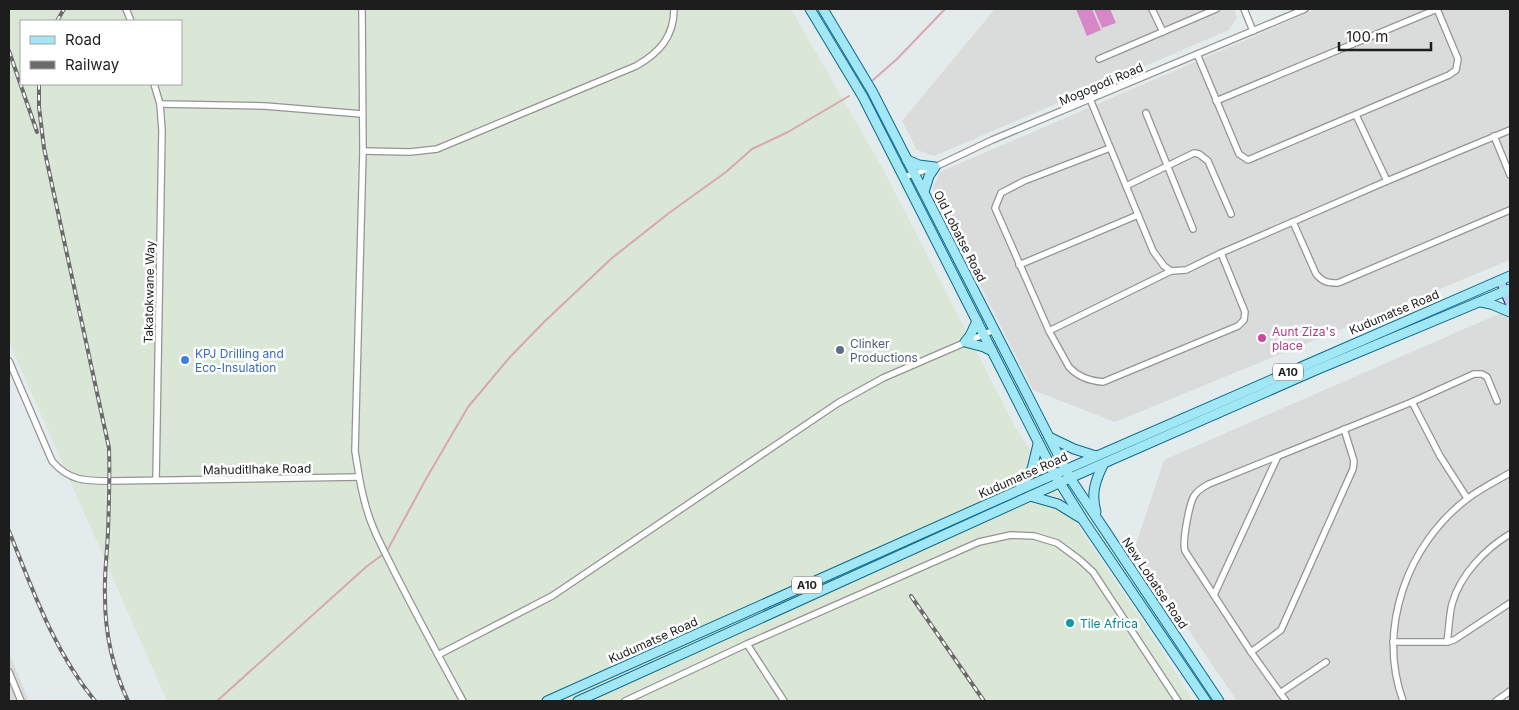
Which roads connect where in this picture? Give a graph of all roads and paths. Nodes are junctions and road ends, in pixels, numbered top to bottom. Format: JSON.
{"nodes":[{"id":1,"x":362,"y":9,"type":"edge"},
{"id":2,"x":674,"y":9,"type":"edge"},
{"id":3,"x":810,"y":9,"type":"edge"},
{"id":4,"x":823,"y":9,"type":"edge"},
{"id":5,"x":1152,"y":9,"type":"edge"},
{"id":6,"x":1216,"y":9,"type":"edge"},
{"id":7,"x":1244,"y":9,"type":"edge"},
{"id":8,"x":1305,"y":9,"type":"edge"},
{"id":9,"x":1437,"y":9,"type":"edge"},
{"id":10,"x":1253,"y":30,"type":"junction"},
{"id":11,"x":1163,"y":32,"type":"junction"},
{"id":12,"x":1197,"y":54,"type":"junction"},
{"id":13,"x":1099,"y":59,"type":"dead end"},
{"id":14,"x":154,"y":85,"type":"edge"},
{"id":15,"x":1090,"y":99,"type":"junction"},
{"id":16,"x":1216,"y":101,"type":"junction"},
{"id":17,"x":160,"y":104,"type":"junction"},
{"id":18,"x":1146,"y":112,"type":"dead end"},
{"id":19,"x":362,"y":114,"type":"junction"},
{"id":20,"x":1356,"y":115,"type":"junction"},
{"id":21,"x":1510,"y":130,"type":"edge"},
{"id":22,"x":1494,"y":136,"type":"junction"},
{"id":23,"x":1110,"y":148,"type":"junction"},
{"id":24,"x":363,"y":151,"type":"junction"},
{"id":25,"x":907,"y":160,"type":"junction"},
{"id":26,"x":1167,"y":166,"type":"junction"},
{"id":27,"x":935,"y":167,"type":"junction"},
{"id":28,"x":914,"y":173,"type":"junction"},
{"id":29,"x":1510,"y":175,"type":"edge"},
{"id":30,"x":904,"y":177,"type":"junction"},
{"id":31,"x":1387,"y":181,"type":"junction"},
{"id":32,"x":1126,"y":186,"type":"junction"},
{"id":33,"x":924,"y":192,"type":"junction"},
{"id":34,"x":1510,"y":210,"type":"edge"},
{"id":35,"x":1231,"y":214,"type":"dead end"},
{"id":36,"x":1138,"y":215,"type":"junction"},
{"id":37,"x":1294,"y":222,"type":"junction"},
{"id":38,"x":1192,"y":229,"type":"dead end"},
{"id":39,"x":1221,"y":253,"type":"junction"},
{"id":40,"x":1019,"y":264,"type":"junction"},
{"id":41,"x":1171,"y":271,"type":"junction"},
{"id":42,"x":1510,"y":276,"type":"edge"},
{"id":43,"x":1500,"y":280,"type":"junction"},
{"id":44,"x":1507,"y":291,"type":"edge"},
{"id":45,"x":1481,"y":302,"type":"junction"},
{"id":46,"x":1510,"y":304,"type":"edge"},
{"id":47,"x":1510,"y":312,"type":"edge"},
{"id":48,"x":977,"y":321,"type":"junction"},
{"id":49,"x":994,"y":330,"type":"junction"},
{"id":50,"x":1049,"y":331,"type":"junction"},
{"id":51,"x":984,"y":334,"type":"junction"},
{"id":52,"x":965,"y":342,"type":"junction"},
{"id":53,"x":992,"y":351,"type":"junction"},
{"id":54,"x":9,"y":361,"type":"edge"},
{"id":55,"x":1497,"y":401,"type":"dead end"},
{"id":56,"x":1412,"y":402,"type":"junction"},
{"id":57,"x":1344,"y":429,"type":"junction"},
{"id":58,"x":1049,"y":437,"type":"junction"},
{"id":59,"x":1038,"y":444,"type":"junction"},
{"id":60,"x":1096,"y":456,"type":"junction"},
{"id":61,"x":1277,"y":458,"type":"junction"},
{"id":62,"x":1103,"y":465,"type":"junction"},
{"id":63,"x":1510,"y":473,"type":"edge"},
{"id":64,"x":1068,"y":474,"type":"junction"},
{"id":65,"x":359,"y":477,"type":"junction"},
{"id":66,"x":1057,"y":479,"type":"junction"},
{"id":67,"x":156,"y":480,"type":"junction"},
{"id":68,"x":1019,"y":490,"type":"junction"},
{"id":69,"x":1030,"y":496,"type":"junction"},
{"id":70,"x":1467,"y":498,"type":"junction"},
{"id":71,"x":1083,"y":520,"type":"junction"},
{"id":72,"x":1098,"y":520,"type":"junction"},
{"id":73,"x":1510,"y":534,"type":"edge"},
{"id":74,"x":1214,"y":594,"type":"junction"},
{"id":75,"x":1510,"y":603,"type":"edge"},
{"id":76,"x":1393,"y":642,"type":"junction"},
{"id":77,"x":1447,"y":642,"type":"junction"},
{"id":78,"x":747,"y":644,"type":"junction"},
{"id":79,"x":1251,"y":652,"type":"junction"},
{"id":80,"x":438,"y":655,"type":"junction"},
{"id":81,"x":1326,"y":662,"type":"dead end"},
{"id":82,"x":9,"y":672,"type":"edge"},
{"id":83,"x":1510,"y":691,"type":"edge"},
{"id":84,"x":1280,"y":693,"type":"junction"},
{"id":85,"x":22,"y":701,"type":"edge"},
{"id":86,"x":463,"y":701,"type":"edge"},
{"id":87,"x":548,"y":701,"type":"edge"},
{"id":88,"x":578,"y":701,"type":"edge"},
{"id":89,"x":625,"y":701,"type":"edge"},
{"id":90,"x":784,"y":701,"type":"edge"},
{"id":91,"x":1178,"y":701,"type":"edge"},
{"id":92,"x":1206,"y":701,"type":"edge"},
{"id":93,"x":1219,"y":701,"type":"edge"},
{"id":94,"x":1286,"y":701,"type":"edge"},
{"id":95,"x":1403,"y":701,"type":"edge"},
{"id":96,"x":1496,"y":701,"type":"edge"}],
"edges":[{"from":1,"to":19,"type":"street"},
{"from":2,"to":24,"type":"street"},
{"from":3,"to":30,"type":"main road"},
{"from":4,"to":25,"type":"main road","name":"Old Lobatse Road"},
{"from":5,"to":11,"type":"street"},
{"from":6,"to":11,"type":"street"},
{"from":7,"to":10,"type":"street"},
{"from":8,"to":10,"type":"street","name":"Mogogodi Road"},
{"from":9,"to":16,"type":"street"},
{"from":9,"to":20,"type":"street"},
{"from":10,"to":12,"type":"street","name":"Mogogodi Road"},
{"from":11,"to":13,"type":"street"},
{"from":12,"to":15,"type":"street","name":"Mogogodi Road"},
{"from":12,"to":16,"type":"street"},
{"from":14,"to":17,"type":"street","name":"Takatokwane Way"},
{"from":15,"to":23,"type":"street"},
{"from":15,"to":27,"type":"street","name":"Mogogodi Road"},
{"from":16,"to":20,"type":"street"},
{"from":17,"to":19,"type":"street"},
{"from":17,"to":67,"type":"street","name":"Takatokwane Way"},
{"from":18,"to":26,"type":"street"},
{"from":19,"to":24,"type":"street"},
{"from":20,"to":31,"type":"street"},
{"from":21,"to":22,"type":"street"},
{"from":22,"to":29,"type":"street"},
{"from":22,"to":31,"type":"street"},
{"from":23,"to":32,"type":"street"},
{"from":23,"to":40,"type":"street"},
{"from":24,"to":65,"type":"street"},
{"from":25,"to":27,"type":"main road"},
{"from":25,"to":28,"type":"main road","name":"Old Lobatse Road"},
{"from":26,"to":32,"type":"street"},
{"from":26,"to":35,"type":"street"},
{"from":26,"to":38,"type":"street"},
{"from":27,"to":28,"type":"street","name":"Mogogodi Road"},
{"from":27,"to":33,"type":"main road"},
{"from":28,"to":30,"type":"street","name":"Mogogodi Road"},
{"from":28,"to":33,"type":"main road","name":"Old Lobatse Road"},
{"from":30,"to":48,"type":"main road"},
{"from":31,"to":37,"type":"street"},
{"from":32,"to":36,"type":"street"},
{"from":33,"to":49,"type":"main road","name":"Old Lobatse Road"},
{"from":34,"to":37,"type":"street"},
{"from":36,"to":40,"type":"street"},
{"from":36,"to":41,"type":"street"},
{"from":37,"to":39,"type":"street"},
{"from":39,"to":41,"type":"street"},
{"from":39,"to":50,"type":"street"},
{"from":40,"to":50,"type":"street"},
{"from":41,"to":50,"type":"street"},
{"from":42,"to":43,"type":"main road","name":"Kudumatse Road","number":"A10"},
{"from":43,"to":44,"type":"street"},
{"from":43,"to":60,"type":"main road","name":"Kudumatse Road","number":"A10"},
{"from":44,"to":45,"type":"main road","name":"Kudumatse Road","number":"A10"},
{"from":44,"to":46,"type":"street"},
{"from":45,"to":47,"type":"main road"},
{"from":45,"to":62,"type":"main road","name":"Kudumatse Road","number":"A10"},
{"from":48,"to":51,"type":"main road"},
{"from":48,"to":52,"type":"main road"},
{"from":49,"to":51,"type":"street"},
{"from":49,"to":58,"type":"main road","name":"Old Lobatse Road"},
{"from":51,"to":52,"type":"street"},
{"from":51,"to":53,"type":"main road"},
{"from":52,"to":53,"type":"main road"},
{"from":52,"to":80,"type":"street"},
{"from":53,"to":59,"type":"main road"},
{"from":54,"to":67,"type":"street","name":"Mahuditlhake Road"},
{"from":55,"to":56,"type":"street"},
{"from":56,"to":57,"type":"street"},
{"from":56,"to":70,"type":"street"},
{"from":57,"to":61,"type":"street"},
{"from":57,"to":79,"type":"street"},
{"from":58,"to":60,"type":"main road"},
{"from":58,"to":64,"type":"main road","name":"Old Lobatse Road"},
{"from":59,"to":66,"type":"main road"},
{"from":59,"to":68,"type":"main road"},
{"from":60,"to":64,"type":"main road","name":"Kudumatse Road","number":"A10"},
{"from":61,"to":74,"type":"street"},
{"from":61,"to":74,"type":"street"},
{"from":62,"to":64,"type":"main road","name":"Kudumatse Road","number":"A10"},
{"from":62,"to":72,"type":"main road"},
{"from":63,"to":70,"type":"street"},
{"from":64,"to":66,"type":"main road","name":"Kudumatse Road","number":"A10"},
{"from":64,"to":72,"type":"main road","name":"New Lobatse Road"},
{"from":65,"to":67,"type":"street","name":"Mahuditlhake Road"},
{"from":65,"to":80,"type":"street"},
{"from":66,"to":68,"type":"main road","name":"Kudumatse Road","number":"A10"},
{"from":66,"to":69,"type":"main road","name":"Kudumatse Road","number":"A10"},
{"from":66,"to":71,"type":"main road"},
{"from":68,"to":87,"type":"main road","name":"Kudumatse Road","number":"A10"},
{"from":69,"to":71,"type":"main road"},
{"from":69,"to":88,"type":"main road","name":"Kudumatse Road","number":"A10"},
{"from":70,"to":76,"type":"street"},
{"from":71,"to":92,"type":"main road"},
{"from":72,"to":93,"type":"main road","name":"New Lobatse Road"},
{"from":73,"to":77,"type":"street"},
{"from":74,"to":79,"type":"street"},
{"from":75,"to":77,"type":"street"},
{"from":76,"to":77,"type":"street"},
{"from":76,"to":95,"type":"street"},
{"from":78,"to":89,"type":"street"},
{"from":78,"to":90,"type":"street"},
{"from":78,"to":91,"type":"street"},
{"from":79,"to":84,"type":"street"},
{"from":80,"to":86,"type":"street"},
{"from":81,"to":84,"type":"street"},
{"from":82,"to":85,"type":"street"},
{"from":83,"to":96,"type":"street"},
{"from":84,"to":94,"type":"street"}]}
